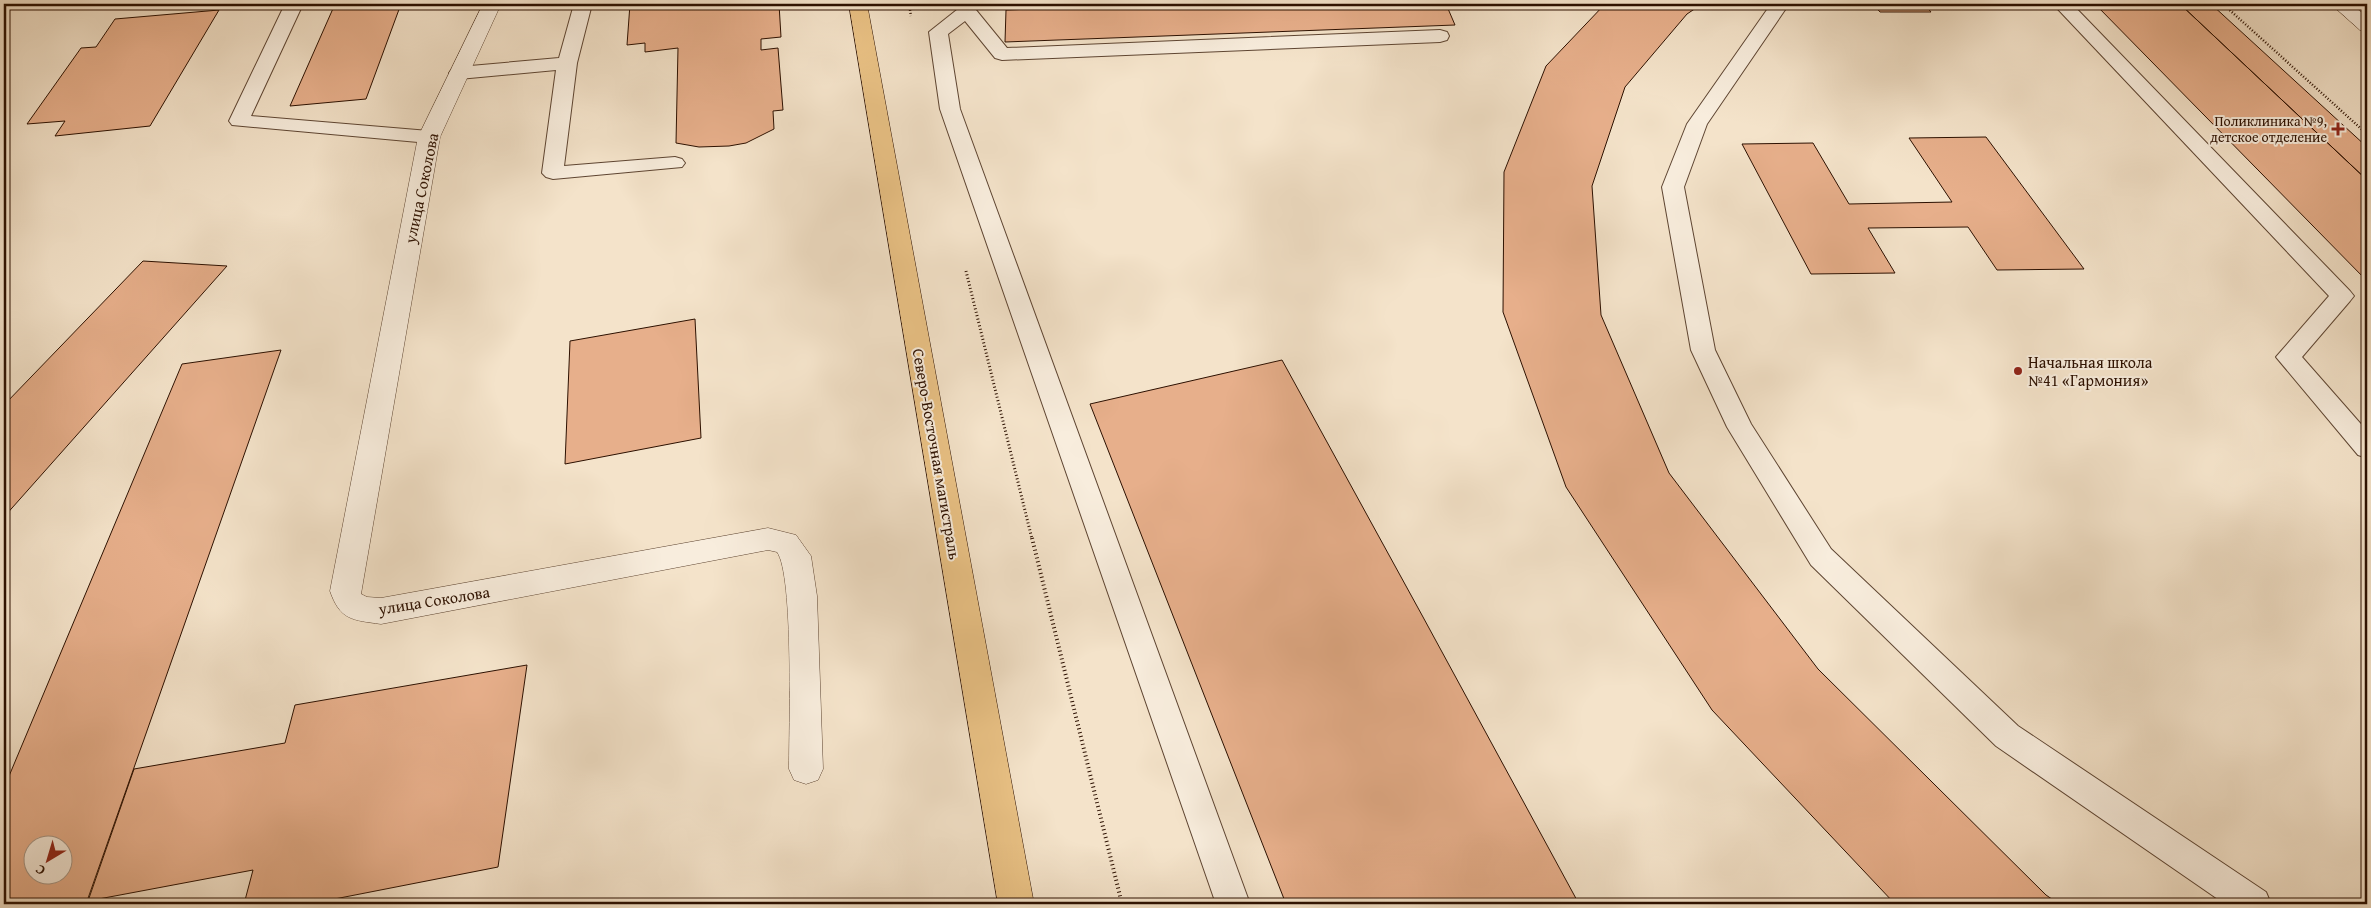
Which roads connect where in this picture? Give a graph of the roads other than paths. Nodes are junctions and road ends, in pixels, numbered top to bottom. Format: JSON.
{"nodes":[{"id":1,"x":294,"y":4,"type":"edge"},
{"id":2,"x":492,"y":4,"type":"edge"},
{"id":3,"x":583,"y":4,"type":"edge"},
{"id":4,"x":858,"y":4,"type":"edge"},
{"id":5,"x":1780,"y":4,"type":"edge"},
{"id":6,"x":2062,"y":4,"type":"edge"},
{"id":7,"x":2340,"y":4,"type":"edge"},
{"id":8,"x":967,"y":7,"type":"edge"},
{"id":9,"x":2367,"y":26,"type":"edge"},
{"id":10,"x":1440,"y":36,"type":"dead end"},
{"id":11,"x":567,"y":63,"type":"junction"},
{"id":12,"x":459,"y":73,"type":"junction"},
{"id":13,"x":429,"y":137,"type":"junction"},
{"id":14,"x":675,"y":163,"type":"dead end"},
{"id":15,"x":2367,"y":448,"type":"edge"},
{"id":16,"x":806,"y":769,"type":"dead end"},
{"id":17,"x":1016,"y":904,"type":"edge"},
{"id":18,"x":1233,"y":904,"type":"edge"},
{"id":19,"x":2254,"y":904,"type":"edge"}],
"edges":[{"from":1,"to":13,"type":"lane"},
{"from":2,"to":12,"type":"street","name":"улица Соколова"},
{"from":3,"to":11,"type":"lane"},
{"from":4,"to":17,"type":"main road","name":"Северо-Восточная магистраль"},
{"from":5,"to":19,"type":"lane"},
{"from":6,"to":15,"type":"lane"},
{"from":7,"to":9,"type":"street"},
{"from":8,"to":10,"type":"lane"},
{"from":8,"to":18,"type":"lane"},
{"from":11,"to":12,"type":"lane"},
{"from":11,"to":14,"type":"lane"},
{"from":12,"to":13,"type":"street","name":"улица Соколова"},
{"from":13,"to":16,"type":"street","name":"улица Соколова"}]}
